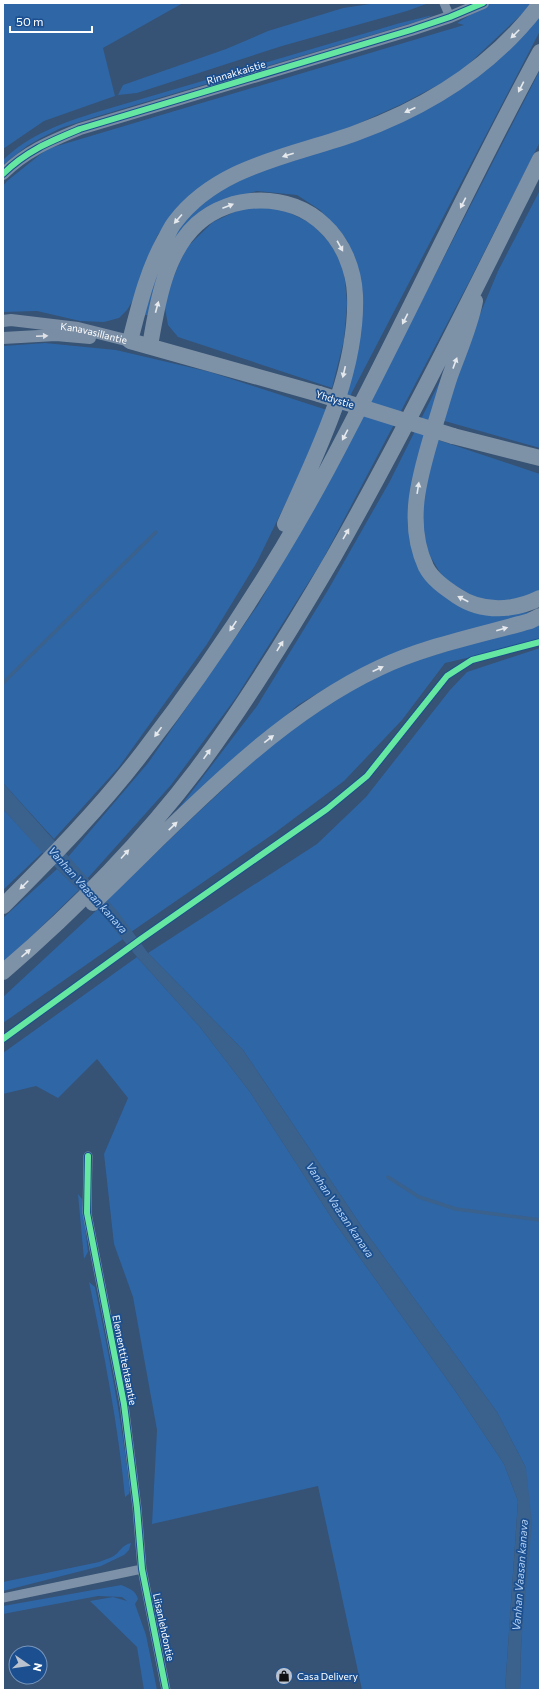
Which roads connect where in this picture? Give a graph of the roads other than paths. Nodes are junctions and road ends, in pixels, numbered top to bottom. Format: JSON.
{"nodes":[{"id":1,"x":444,"y":3,"type":"edge"},
{"id":2,"x":483,"y":3,"type":"edge"},
{"id":3,"x":540,"y":4,"type":"edge"},
{"id":4,"x":450,"y":17,"type":"junction"},
{"id":5,"x":540,"y":52,"type":"edge"},
{"id":6,"x":540,"y":159,"type":"edge"},
{"id":7,"x":3,"y":174,"type":"edge"},
{"id":8,"x":479,"y":281,"type":"junction"},
{"id":9,"x":3,"y":321,"type":"edge"},
{"id":10,"x":3,"y":338,"type":"edge"},
{"id":11,"x":130,"y":341,"type":"junction"},
{"id":12,"x":150,"y":346,"type":"junction"},
{"id":13,"x":540,"y":458,"type":"edge"},
{"id":14,"x":255,"y":593,"type":"junction"},
{"id":15,"x":540,"y":598,"type":"edge"},
{"id":16,"x":540,"y":616,"type":"edge"},
{"id":17,"x":102,"y":888,"type":"junction"},
{"id":18,"x":3,"y":906,"type":"edge"},
{"id":19,"x":3,"y":972,"type":"edge"},
{"id":20,"x":88,"y":1156,"type":"dead end"},
{"id":21,"x":142,"y":1569,"type":"junction"},
{"id":22,"x":3,"y":1598,"type":"edge"},
{"id":23,"x":166,"y":1690,"type":"edge"}],
"edges":[{"from":1,"to":4,"type":"street"},
{"from":2,"to":4,"type":"street","name":"Rinnakkaistie"},
{"from":3,"to":11,"type":"highway","one_way":true},
{"from":4,"to":7,"type":"street","name":"Rinnakkaistie"},
{"from":5,"to":14,"type":"highway","one_way":true},
{"from":6,"to":8,"type":"highway"},
{"from":15,"to":8,"type":"highway","one_way":true},
{"from":17,"to":8,"type":"highway","one_way":true},
{"from":9,"to":11,"type":"street","name":"Kanavasillantie"},
{"from":10,"to":11,"type":"street","name":"Kanavasillantie","one_way":true},
{"from":11,"to":12,"type":"highway","name":"Yhdystie"},
{"from":12,"to":13,"type":"highway","name":"Yhdystie","bridge":true},
{"from":12,"to":14,"type":"highway","one_way":true},
{"from":14,"to":18,"type":"highway","one_way":true},
{"from":17,"to":16,"type":"highway","one_way":true},
{"from":19,"to":17,"type":"highway","one_way":true},
{"from":20,"to":21,"type":"street","name":"Elementtitehtaantie"},
{"from":21,"to":22,"type":"street"},
{"from":21,"to":23,"type":"street","name":"Liisanlehdontie"}]}
